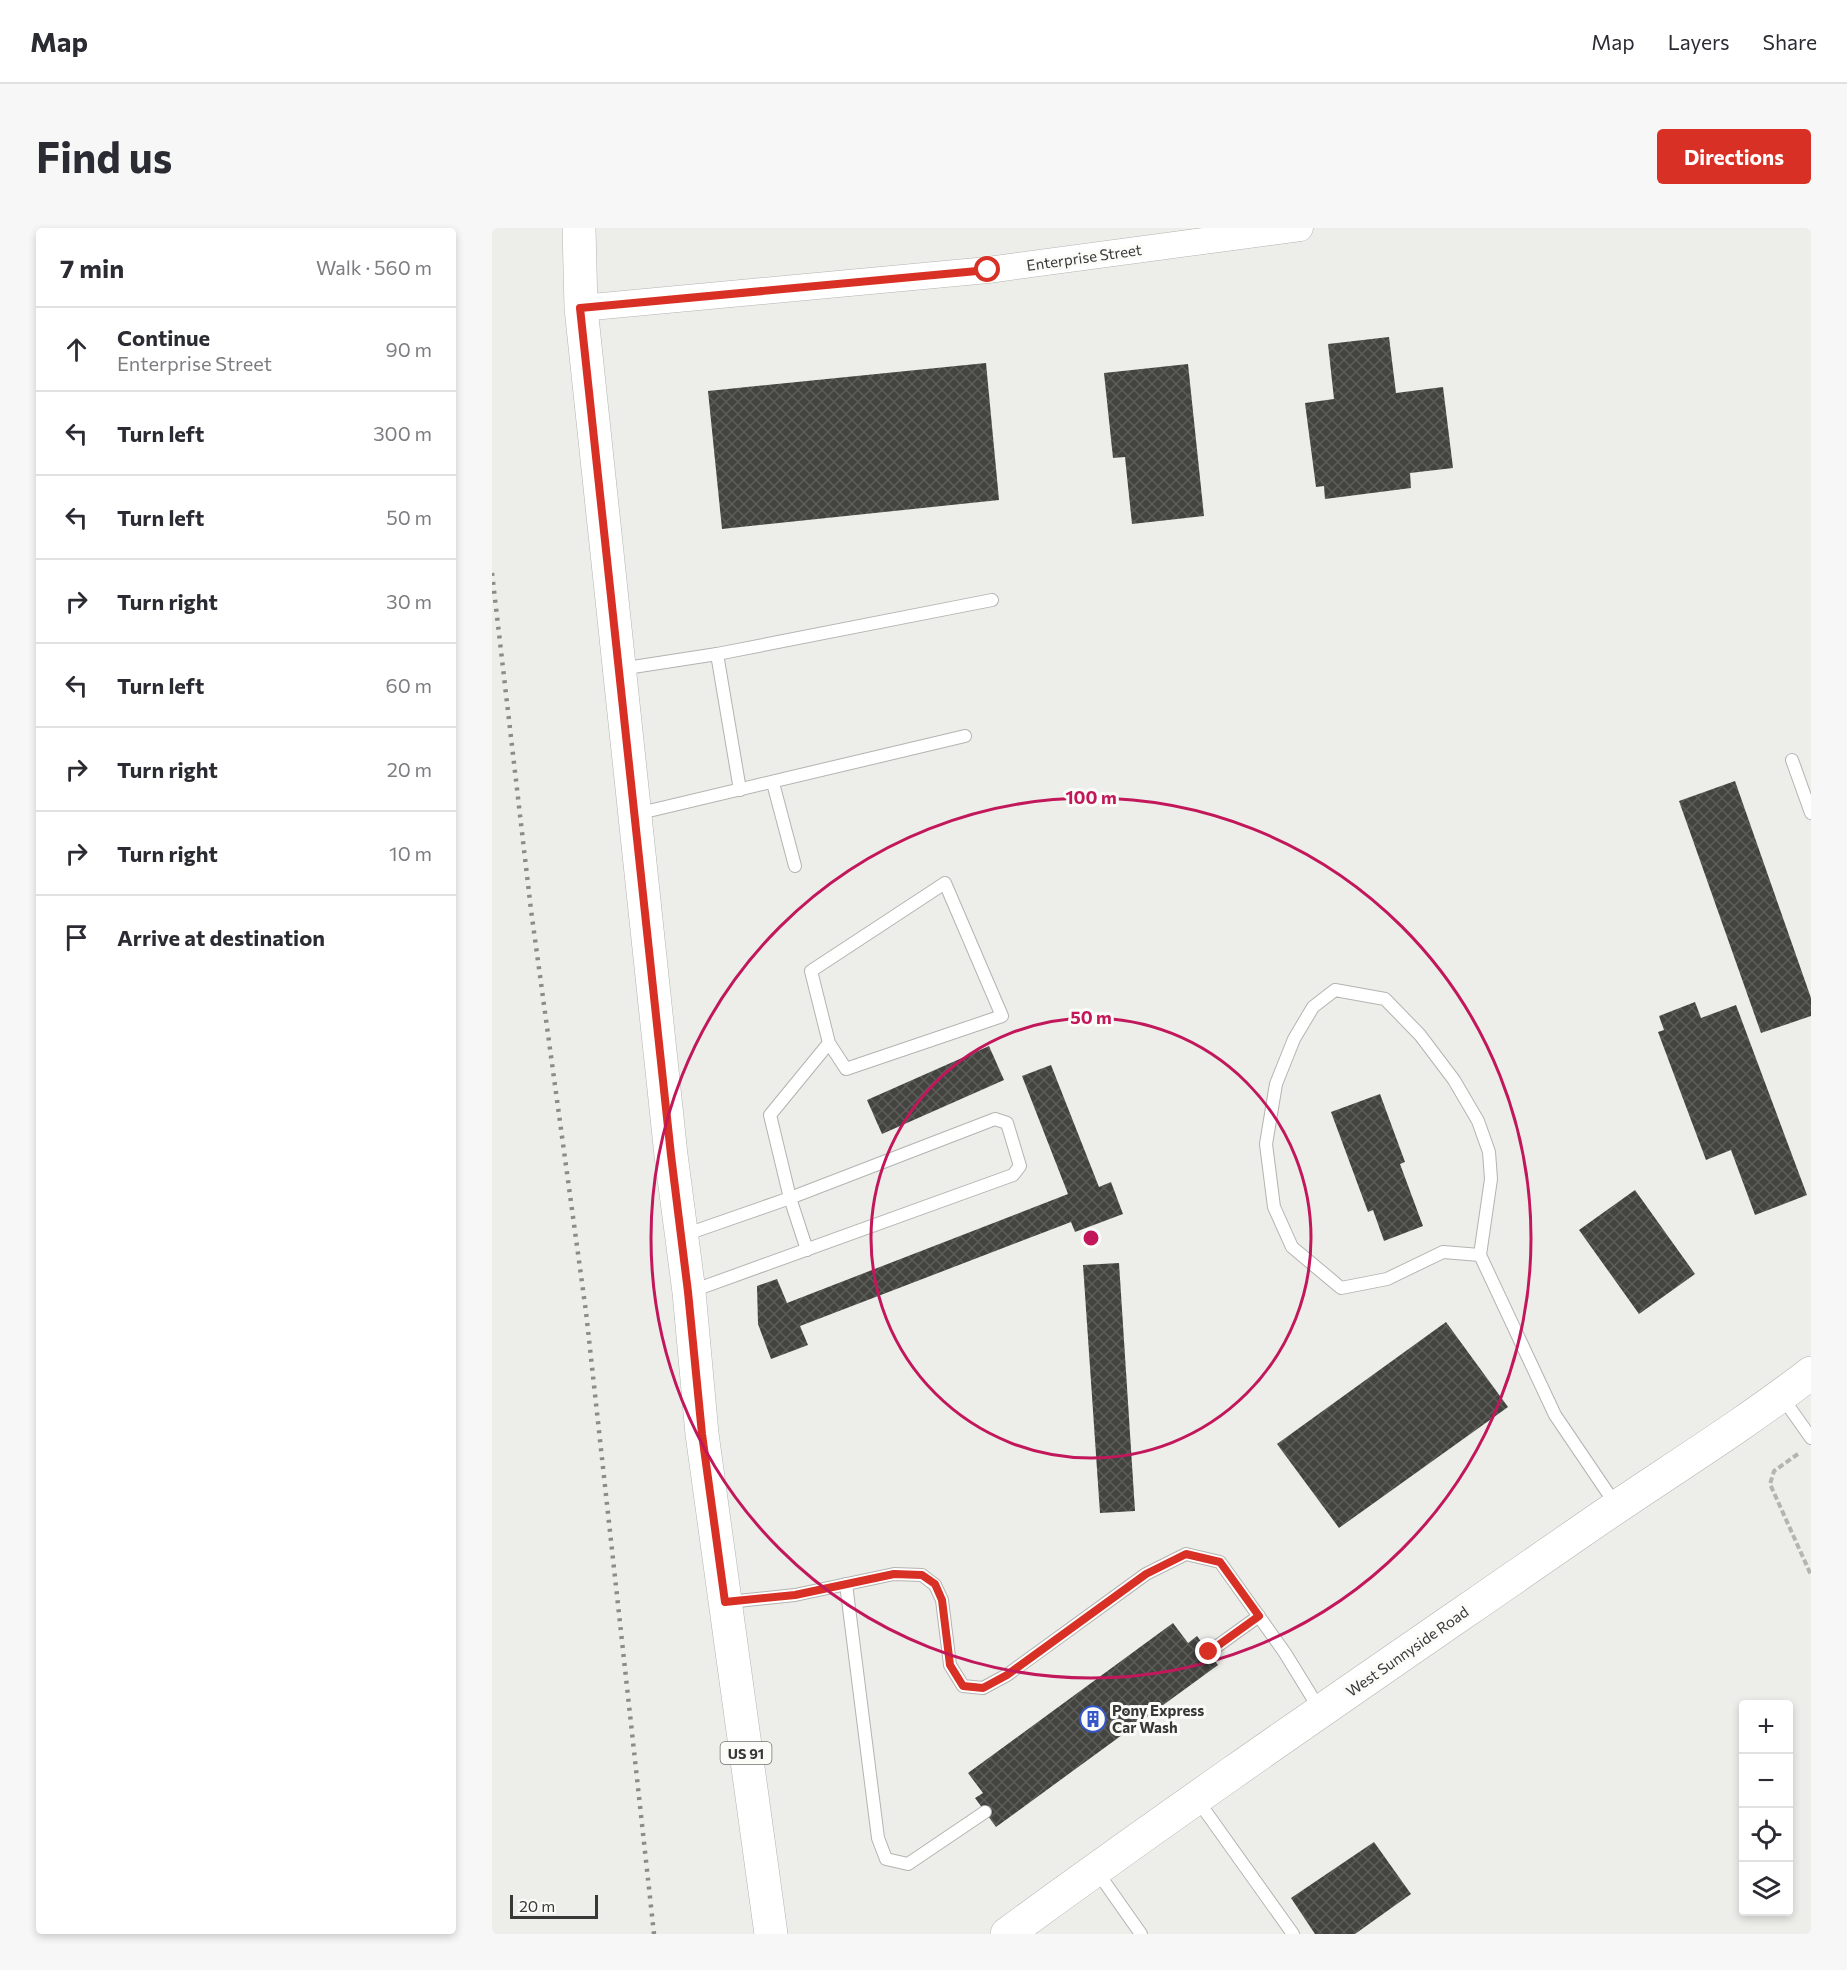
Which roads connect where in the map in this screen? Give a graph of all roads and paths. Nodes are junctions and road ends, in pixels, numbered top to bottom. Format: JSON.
{"nodes":[{"id":1,"x":579,"y":228,"type":"edge"},
{"id":2,"x":1300,"y":228,"type":"edge"},
{"id":3,"x":580,"y":308,"type":"junction"},
{"id":4,"x":992,"y":600,"type":"dead end"},
{"id":5,"x":717,"y":654,"type":"junction"},
{"id":6,"x":619,"y":669,"type":"junction"},
{"id":7,"x":965,"y":736,"type":"dead end"},
{"id":8,"x":1792,"y":760,"type":"dead end"},
{"id":9,"x":773,"y":783,"type":"junction"},
{"id":10,"x":740,"y":790,"type":"junction"},
{"id":11,"x":1811,"y":813,"type":"edge"},
{"id":12,"x":635,"y":815,"type":"junction"},
{"id":13,"x":795,"y":866,"type":"dead end"},
{"id":14,"x":829,"y":1042,"type":"junction"},
{"id":15,"x":790,"y":1198,"type":"junction"},
{"id":16,"x":680,"y":1236,"type":"junction"},
{"id":17,"x":807,"y":1250,"type":"junction"},
{"id":18,"x":1480,"y":1255,"type":"junction"},
{"id":19,"x":688,"y":1292,"type":"junction"},
{"id":20,"x":1811,"y":1373,"type":"edge"},
{"id":21,"x":1781,"y":1396,"type":"junction"},
{"id":22,"x":1811,"y":1438,"type":"edge"},
{"id":23,"x":1802,"y":1452,"type":"dead end"},
{"id":24,"x":1617,"y":1506,"type":"junction"},
{"id":25,"x":1811,"y":1575,"type":"edge"},
{"id":26,"x":846,"y":1584,"type":"junction"},
{"id":27,"x":725,"y":1602,"type":"junction"},
{"id":28,"x":1259,"y":1616,"type":"junction"},
{"id":29,"x":1209,"y":1652,"type":"dead end"},
{"id":30,"x":1320,"y":1711,"type":"junction"},
{"id":31,"x":1196,"y":1798,"type":"junction"},
{"id":32,"x":985,"y":1812,"type":"dead end"},
{"id":33,"x":1096,"y":1869,"type":"junction"},
{"id":34,"x":771,"y":1934,"type":"edge"},
{"id":35,"x":1007,"y":1934,"type":"edge"},
{"id":36,"x":1141,"y":1934,"type":"edge"},
{"id":37,"x":1293,"y":1934,"type":"edge"}],
"edges":[{"from":1,"to":3,"type":"main road","number":"US 91"},
{"from":2,"to":3,"type":"street","name":"Enterprise Street"},
{"from":3,"to":6,"type":"main road","number":"US 91"},
{"from":4,"to":5,"type":"lane"},
{"from":5,"to":6,"type":"lane"},
{"from":5,"to":10,"type":"lane"},
{"from":6,"to":12,"type":"main road","number":"US 91"},
{"from":7,"to":9,"type":"lane"},
{"from":8,"to":11,"type":"lane"},
{"from":9,"to":10,"type":"lane"},
{"from":9,"to":13,"type":"lane"},
{"from":10,"to":12,"type":"lane"},
{"from":12,"to":16,"type":"main road","number":"US 91"},
{"from":14,"to":14,"type":"lane"},
{"from":14,"to":15,"type":"lane"},
{"from":15,"to":16,"type":"lane"},
{"from":15,"to":17,"type":"lane"},
{"from":15,"to":17,"type":"lane"},
{"from":16,"to":19,"type":"main road","number":"US 91"},
{"from":17,"to":19,"type":"lane"},
{"from":18,"to":18,"type":"lane"},
{"from":18,"to":24,"type":"lane"},
{"from":19,"to":27,"type":"main road","number":"US 91"},
{"from":20,"to":21,"type":"main road","name":"West Sunnyside Road"},
{"from":21,"to":22,"type":"lane"},
{"from":21,"to":24,"type":"main road","name":"West Sunnyside Road"},
{"from":23,"to":25,"type":"path"},
{"from":24,"to":30,"type":"main road","name":"West Sunnyside Road"},
{"from":26,"to":27,"type":"lane"},
{"from":26,"to":28,"type":"lane"},
{"from":26,"to":32,"type":"lane"},
{"from":27,"to":34,"type":"main road","number":"US 91"},
{"from":28,"to":29,"type":"lane"},
{"from":28,"to":30,"type":"lane"},
{"from":30,"to":31,"type":"main road","name":"West Sunnyside Road"},
{"from":31,"to":33,"type":"main road","name":"West Sunnyside Road"},
{"from":31,"to":37,"type":"lane"},
{"from":33,"to":35,"type":"main road","name":"West Sunnyside Road"},
{"from":33,"to":36,"type":"lane"}]}
